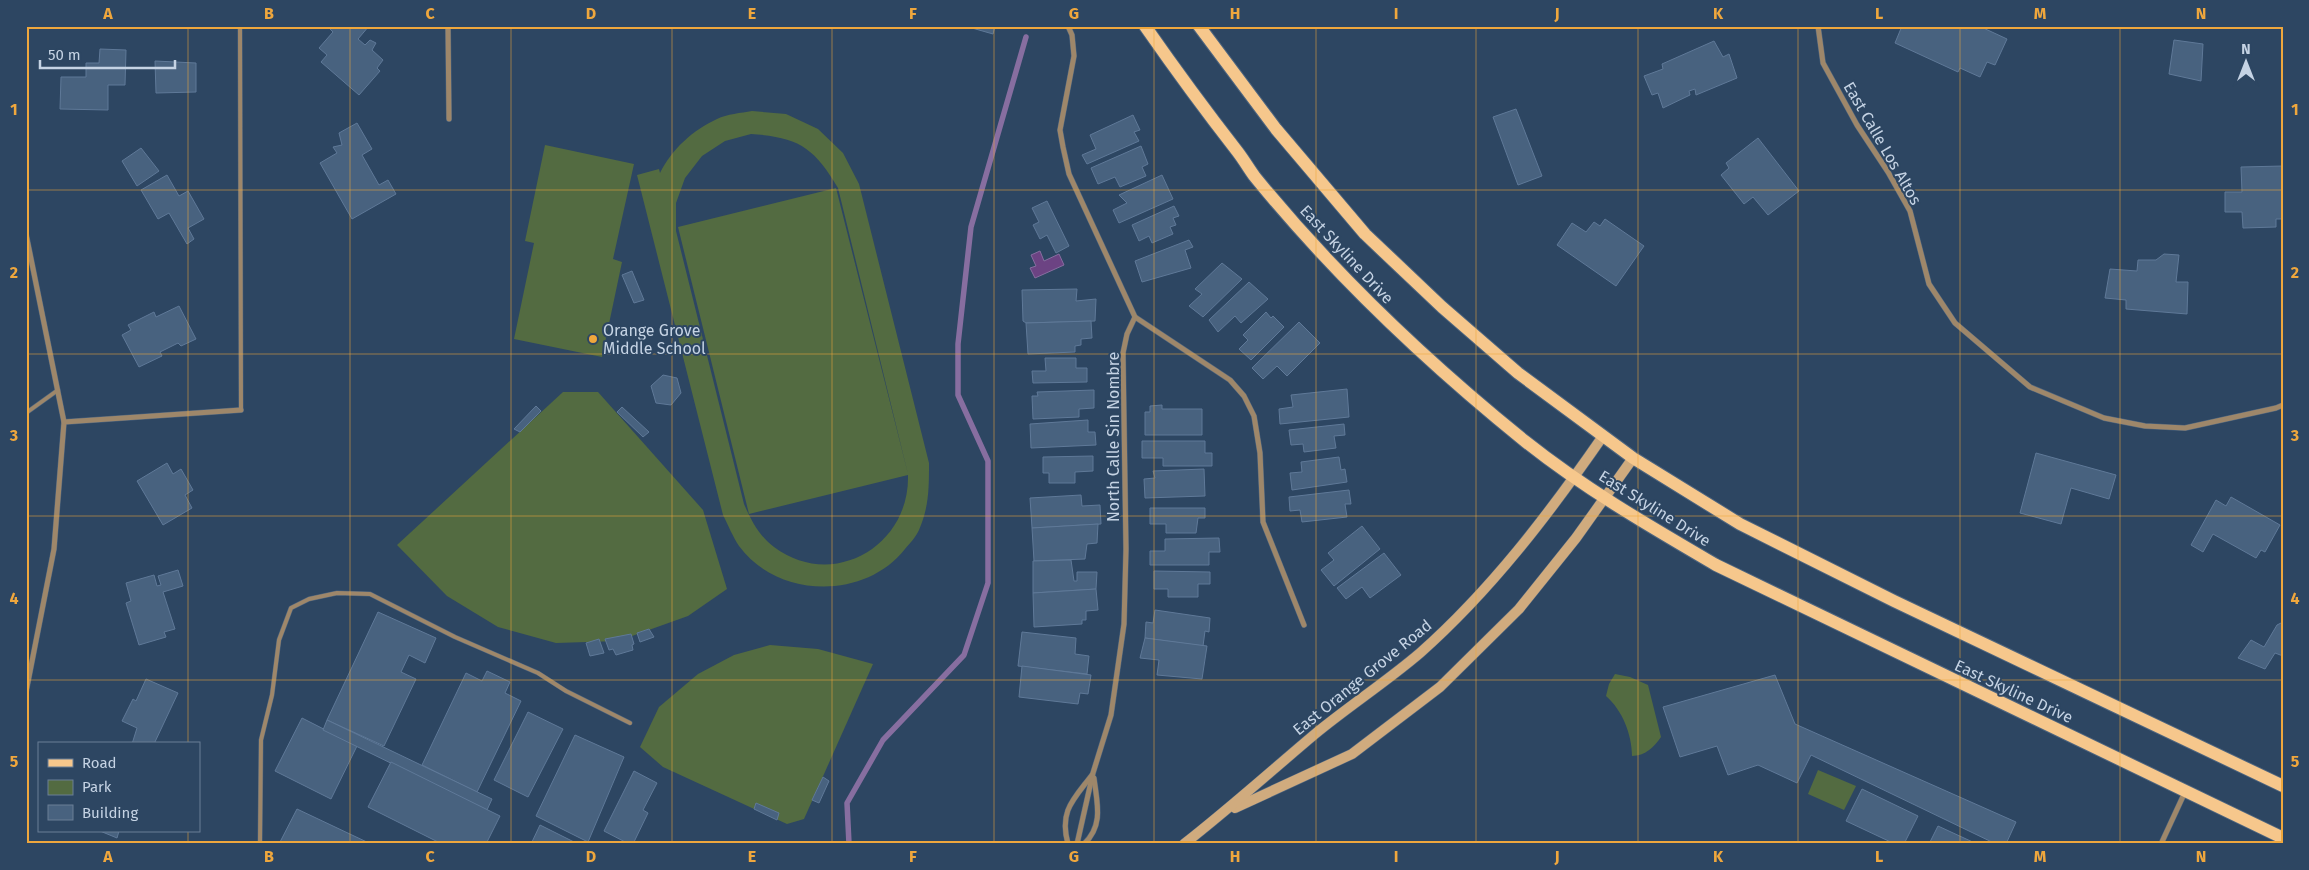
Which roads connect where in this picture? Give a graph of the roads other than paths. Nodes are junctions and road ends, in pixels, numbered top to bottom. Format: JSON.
{"nodes":[{"id":1,"x":240,"y":26,"type":"edge"},
{"id":2,"x":448,"y":26,"type":"edge"},
{"id":3,"x":1068,"y":26,"type":"edge"},
{"id":4,"x":1145,"y":26,"type":"edge"},
{"id":5,"x":1199,"y":26,"type":"edge"},
{"id":6,"x":1818,"y":26,"type":"edge"},
{"id":7,"x":449,"y":119,"type":"dead end"},
{"id":8,"x":26,"y":234,"type":"edge"},
{"id":9,"x":1135,"y":317,"type":"junction"},
{"id":10,"x":58,"y":390,"type":"junction"},
{"id":11,"x":2283,"y":405,"type":"edge"},
{"id":12,"x":241,"y":410,"type":"joint"},
{"id":13,"x":26,"y":413,"type":"edge"},
{"id":14,"x":64,"y":422,"type":"junction"},
{"id":15,"x":1603,"y":436,"type":"junction"},
{"id":16,"x":1633,"y":458,"type":"junction"},
{"id":17,"x":1574,"y":477,"type":"junction"},
{"id":18,"x":1605,"y":498,"type":"junction"},
{"id":19,"x":1304,"y":625,"type":"dead end"},
{"id":20,"x":26,"y":692,"type":"edge"},
{"id":21,"x":630,"y":723,"type":"dead end"},
{"id":22,"x":1093,"y":773,"type":"junction"},
{"id":23,"x":2283,"y":786,"type":"edge"},
{"id":24,"x":2186,"y":790,"type":"junction"},
{"id":25,"x":1223,"y":814,"type":"junction"},
{"id":26,"x":2283,"y":838,"type":"edge"},
{"id":27,"x":260,"y":844,"type":"edge"},
{"id":28,"x":1068,"y":844,"type":"edge"},
{"id":29,"x":1077,"y":844,"type":"edge"},
{"id":30,"x":1084,"y":844,"type":"edge"},
{"id":31,"x":1184,"y":844,"type":"edge"},
{"id":32,"x":2160,"y":844,"type":"edge"}],
"edges":[{"from":1,"to":12,"type":"lane"},
{"from":2,"to":7,"type":"street"},
{"from":3,"to":9,"type":"street"},
{"from":4,"to":17,"type":"main road","name":"East Skyline Drive"},
{"from":5,"to":15,"type":"main road","name":"East Skyline Drive"},
{"from":6,"to":11,"type":"street","name":"East Calle Los Altos"},
{"from":8,"to":10,"type":"street"},
{"from":9,"to":19,"type":"street"},
{"from":9,"to":22,"type":"street","name":"North Calle Sin Nombre"},
{"from":10,"to":13,"type":"lane"},
{"from":10,"to":14,"type":"street"},
{"from":12,"to":14,"type":"street"},
{"from":14,"to":20,"type":"street"},
{"from":15,"to":16,"type":"main road","name":"East Skyline Drive"},
{"from":15,"to":17,"type":"main road","name":"East Orange Grove Road"},
{"from":16,"to":18,"type":"main road","name":"East Orange Grove Road"},
{"from":16,"to":23,"type":"main road","name":"East Skyline Drive"},
{"from":17,"to":18,"type":"main road","name":"East Skyline Drive"},
{"from":17,"to":25,"type":"main road","name":"East Orange Grove Road"},
{"from":18,"to":24,"type":"main road","name":"East Skyline Drive"},
{"from":18,"to":25,"type":"main road","name":"East Orange Grove Road"},
{"from":21,"to":27,"type":"lane"},
{"from":22,"to":28,"type":"street","name":"North Calle Sin Nombre"},
{"from":22,"to":29,"type":"street","name":"North Calle Sin Nombre"},
{"from":22,"to":30,"type":"street","name":"North Calle Sin Nombre"},
{"from":24,"to":26,"type":"main road","name":"East Skyline Drive"},
{"from":24,"to":32,"type":"street"},
{"from":25,"to":31,"type":"main road","name":"East Orange Grove Road"}]}
